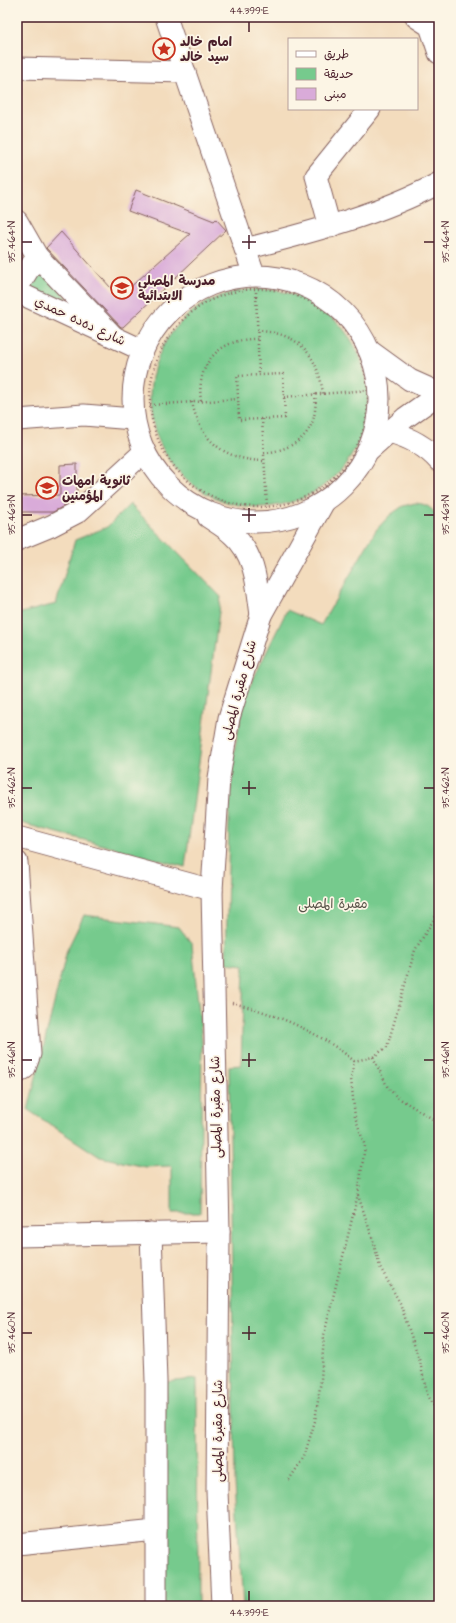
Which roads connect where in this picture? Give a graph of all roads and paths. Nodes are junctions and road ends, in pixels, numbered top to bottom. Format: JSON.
{"nodes":[{"id":1,"x":416,"y":17,"type":"edge"},
{"id":2,"x":170,"y":19,"type":"edge"},
{"id":3,"x":439,"y":53,"type":"edge"},
{"id":4,"x":17,"y":68,"type":"edge"},
{"id":5,"x":185,"y":72,"type":"junction"},
{"id":6,"x":369,"y":110,"type":"edge"},
{"id":7,"x":439,"y":183,"type":"edge"},
{"id":8,"x":17,"y":221,"type":"edge"},
{"id":9,"x":330,"y":227,"type":"junction"},
{"id":10,"x":245,"y":249,"type":"junction"},
{"id":11,"x":37,"y":256,"type":"junction"},
{"id":12,"x":255,"y":282,"type":"junction"},
{"id":13,"x":17,"y":288,"type":"edge"},
{"id":14,"x":17,"y":292,"type":"edge"},
{"id":15,"x":257,"y":331,"type":"junction"},
{"id":16,"x":113,"y":336,"type":"junction"},
{"id":17,"x":258,"y":339,"type":"junction"},
{"id":18,"x":142,"y":350,"type":"junction"},
{"id":19,"x":370,"y":351,"type":"junction"},
{"id":20,"x":259,"y":375,"type":"junction"},
{"id":21,"x":369,"y":390,"type":"junction"},
{"id":22,"x":439,"y":393,"type":"edge"},
{"id":23,"x":315,"y":394,"type":"junction"},
{"id":24,"x":323,"y":394,"type":"junction"},
{"id":25,"x":284,"y":397,"type":"junction"},
{"id":26,"x":238,"y":399,"type":"junction"},
{"id":27,"x":192,"y":402,"type":"junction"},
{"id":28,"x":201,"y":402,"type":"junction"},
{"id":29,"x":150,"y":405,"type":"junction"},
{"id":30,"x":133,"y":419,"type":"junction"},
{"id":31,"x":262,"y":419,"type":"junction"},
{"id":32,"x":17,"y":420,"type":"edge"},
{"id":33,"x":388,"y":432,"type":"junction"},
{"id":34,"x":369,"y":450,"type":"junction"},
{"id":35,"x":144,"y":452,"type":"junction"},
{"id":36,"x":264,"y":453,"type":"junction"},
{"id":37,"x":264,"y":461,"type":"junction"},
{"id":38,"x":439,"y":461,"type":"edge"},
{"id":39,"x":324,"y":502,"type":"junction"},
{"id":40,"x":191,"y":504,"type":"junction"},
{"id":41,"x":267,"y":507,"type":"junction"},
{"id":42,"x":17,"y":540,"type":"edge"},
{"id":43,"x":261,"y":615,"type":"junction"},
{"id":44,"x":17,"y":837,"type":"edge"},
{"id":45,"x":17,"y":862,"type":"edge"},
{"id":46,"x":212,"y":890,"type":"junction"},
{"id":47,"x":439,"y":914,"type":"edge"},
{"id":48,"x":214,"y":999,"type":"junction"},
{"id":49,"x":373,"y":1057,"type":"junction"},
{"id":50,"x":354,"y":1061,"type":"junction"},
{"id":51,"x":17,"y":1073,"type":"edge"},
{"id":52,"x":439,"y":1123,"type":"edge"},
{"id":53,"x":358,"y":1194,"type":"junction"},
{"id":54,"x":219,"y":1232,"type":"junction"},
{"id":55,"x":151,"y":1233,"type":"junction"},
{"id":56,"x":17,"y":1236,"type":"edge"},
{"id":57,"x":439,"y":1414,"type":"edge"},
{"id":58,"x":289,"y":1480,"type":"dead end"},
{"id":59,"x":156,"y":1530,"type":"junction"},
{"id":60,"x":17,"y":1544,"type":"edge"},
{"id":61,"x":156,"y":1606,"type":"edge"},
{"id":62,"x":222,"y":1606,"type":"edge"}],
"edges":[{"from":1,"to":3,"type":"street"},
{"from":2,"to":5,"type":"street"},
{"from":4,"to":5,"type":"street"},
{"from":5,"to":10,"type":"street"},
{"from":6,"to":9,"type":"street"},
{"from":7,"to":9,"type":"street"},
{"from":8,"to":11,"type":"street"},
{"from":9,"to":10,"type":"street"},
{"from":10,"to":12,"type":"street"},
{"from":11,"to":13,"type":"street"},
{"from":11,"to":16,"type":"street"},
{"from":12,"to":15,"type":"path"},
{"from":12,"to":18,"type":"street"},
{"from":12,"to":19,"type":"street"},
{"from":12,"to":21,"type":"path"},
{"from":12,"to":29,"type":"path"},
{"from":14,"to":16,"type":"street","name":"شارع دەدە حمدي"},
{"from":15,"to":17,"type":"path"},
{"from":15,"to":24,"type":"path"},
{"from":16,"to":18,"type":"street","name":"شارع دەدە حمدي"},
{"from":17,"to":20,"type":"path"},
{"from":17,"to":28,"type":"path"},
{"from":18,"to":30,"type":"street"},
{"from":19,"to":22,"type":"street"},
{"from":19,"to":34,"type":"street"},
{"from":20,"to":25,"type":"path"},
{"from":20,"to":26,"type":"path"},
{"from":21,"to":24,"type":"path"},
{"from":21,"to":41,"type":"path"},
{"from":22,"to":33,"type":"street"},
{"from":23,"to":24,"type":"path"},
{"from":23,"to":25,"type":"path"},
{"from":23,"to":36,"type":"path"},
{"from":25,"to":31,"type":"path"},
{"from":26,"to":28,"type":"path"},
{"from":26,"to":31,"type":"path"},
{"from":27,"to":28,"type":"path"},
{"from":27,"to":29,"type":"path"},
{"from":27,"to":37,"type":"path"},
{"from":29,"to":41,"type":"path"},
{"from":30,"to":32,"type":"street"},
{"from":30,"to":35,"type":"street"},
{"from":31,"to":36,"type":"path"},
{"from":33,"to":34,"type":"street"},
{"from":33,"to":38,"type":"street"},
{"from":34,"to":39,"type":"street"},
{"from":35,"to":40,"type":"street"},
{"from":35,"to":42,"type":"street"},
{"from":36,"to":37,"type":"path"},
{"from":37,"to":41,"type":"path"},
{"from":39,"to":40,"type":"street"},
{"from":39,"to":43,"type":"street","name":"شارع مقبرة المصلى"},
{"from":40,"to":43,"type":"street","name":"شارع مقبرة المصلى"},
{"from":43,"to":46,"type":"street","name":"شارع مقبرة المصلى"},
{"from":44,"to":46,"type":"street"},
{"from":45,"to":51,"type":"street"},
{"from":46,"to":48,"type":"street","name":"شارع مقبرة المصلى"},
{"from":47,"to":49,"type":"path"},
{"from":48,"to":50,"type":"path"},
{"from":48,"to":54,"type":"street","name":"شارع مقبرة المصلى"},
{"from":49,"to":50,"type":"path"},
{"from":49,"to":52,"type":"path"},
{"from":50,"to":53,"type":"path"},
{"from":53,"to":57,"type":"path"},
{"from":53,"to":58,"type":"path"},
{"from":54,"to":55,"type":"street"},
{"from":54,"to":62,"type":"street","name":"شارع مقبرة المصلى"},
{"from":55,"to":56,"type":"street"},
{"from":55,"to":59,"type":"street"},
{"from":59,"to":60,"type":"street"},
{"from":59,"to":61,"type":"street"}]}
